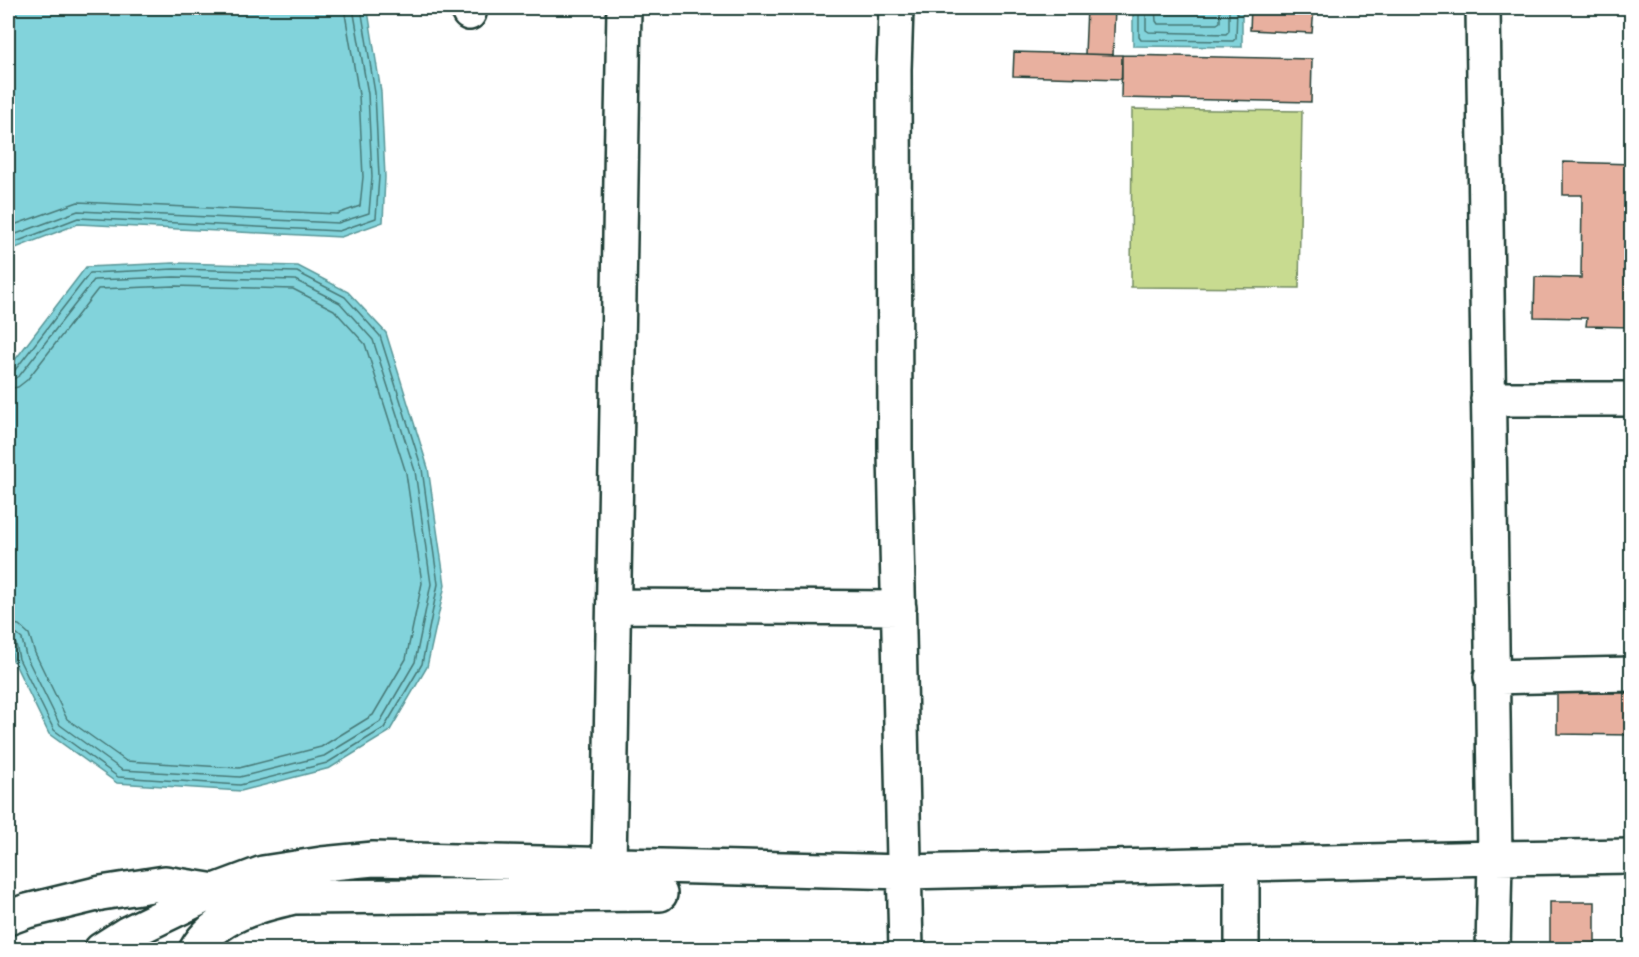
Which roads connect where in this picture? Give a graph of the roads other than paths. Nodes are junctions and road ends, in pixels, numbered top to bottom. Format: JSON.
{"nodes":[{"id":1,"x":624,"y":8,"type":"edge"},
{"id":2,"x":896,"y":8,"type":"edge"},
{"id":3,"x":1483,"y":8,"type":"edge"},
{"id":4,"x":1488,"y":399,"type":"junction"},
{"id":5,"x":1632,"y":399,"type":"edge"},
{"id":6,"x":615,"y":606,"type":"junction"},
{"id":7,"x":899,"y":608,"type":"junction"},
{"id":8,"x":1632,"y":674,"type":"edge"},
{"id":9,"x":1491,"y":677,"type":"junction"},
{"id":10,"x":1632,"y":856,"type":"edge"},
{"id":11,"x":1495,"y":858,"type":"junction"},
{"id":12,"x":609,"y":864,"type":"junction"},
{"id":13,"x":1242,"y":864,"type":"junction"},
{"id":14,"x":905,"y":872,"type":"junction"},
{"id":15,"x":215,"y":891,"type":"junction"},
{"id":16,"x":660,"y":894,"type":"dead end"},
{"id":17,"x":8,"y":918,"type":"edge"},
{"id":18,"x":101,"y":950,"type":"edge"},
{"id":19,"x":196,"y":950,"type":"edge"},
{"id":20,"x":906,"y":950,"type":"edge"},
{"id":21,"x":1242,"y":950,"type":"edge"},
{"id":22,"x":1492,"y":950,"type":"edge"}],
"edges":[{"from":1,"to":6,"type":"street"},
{"from":2,"to":7,"type":"street"},
{"from":3,"to":4,"type":"street"},
{"from":4,"to":5,"type":"street"},
{"from":4,"to":9,"type":"street"},
{"from":6,"to":7,"type":"street"},
{"from":6,"to":12,"type":"street"},
{"from":7,"to":14,"type":"street"},
{"from":8,"to":9,"type":"street"},
{"from":9,"to":11,"type":"street"},
{"from":10,"to":11,"type":"street"},
{"from":11,"to":13,"type":"street"},
{"from":11,"to":22,"type":"street"},
{"from":12,"to":14,"type":"street"},
{"from":12,"to":15,"type":"street"},
{"from":13,"to":14,"type":"street"},
{"from":13,"to":21,"type":"street"},
{"from":14,"to":20,"type":"street"},
{"from":15,"to":17,"type":"street"},
{"from":15,"to":18,"type":"street"},
{"from":16,"to":19,"type":"street"}]}
